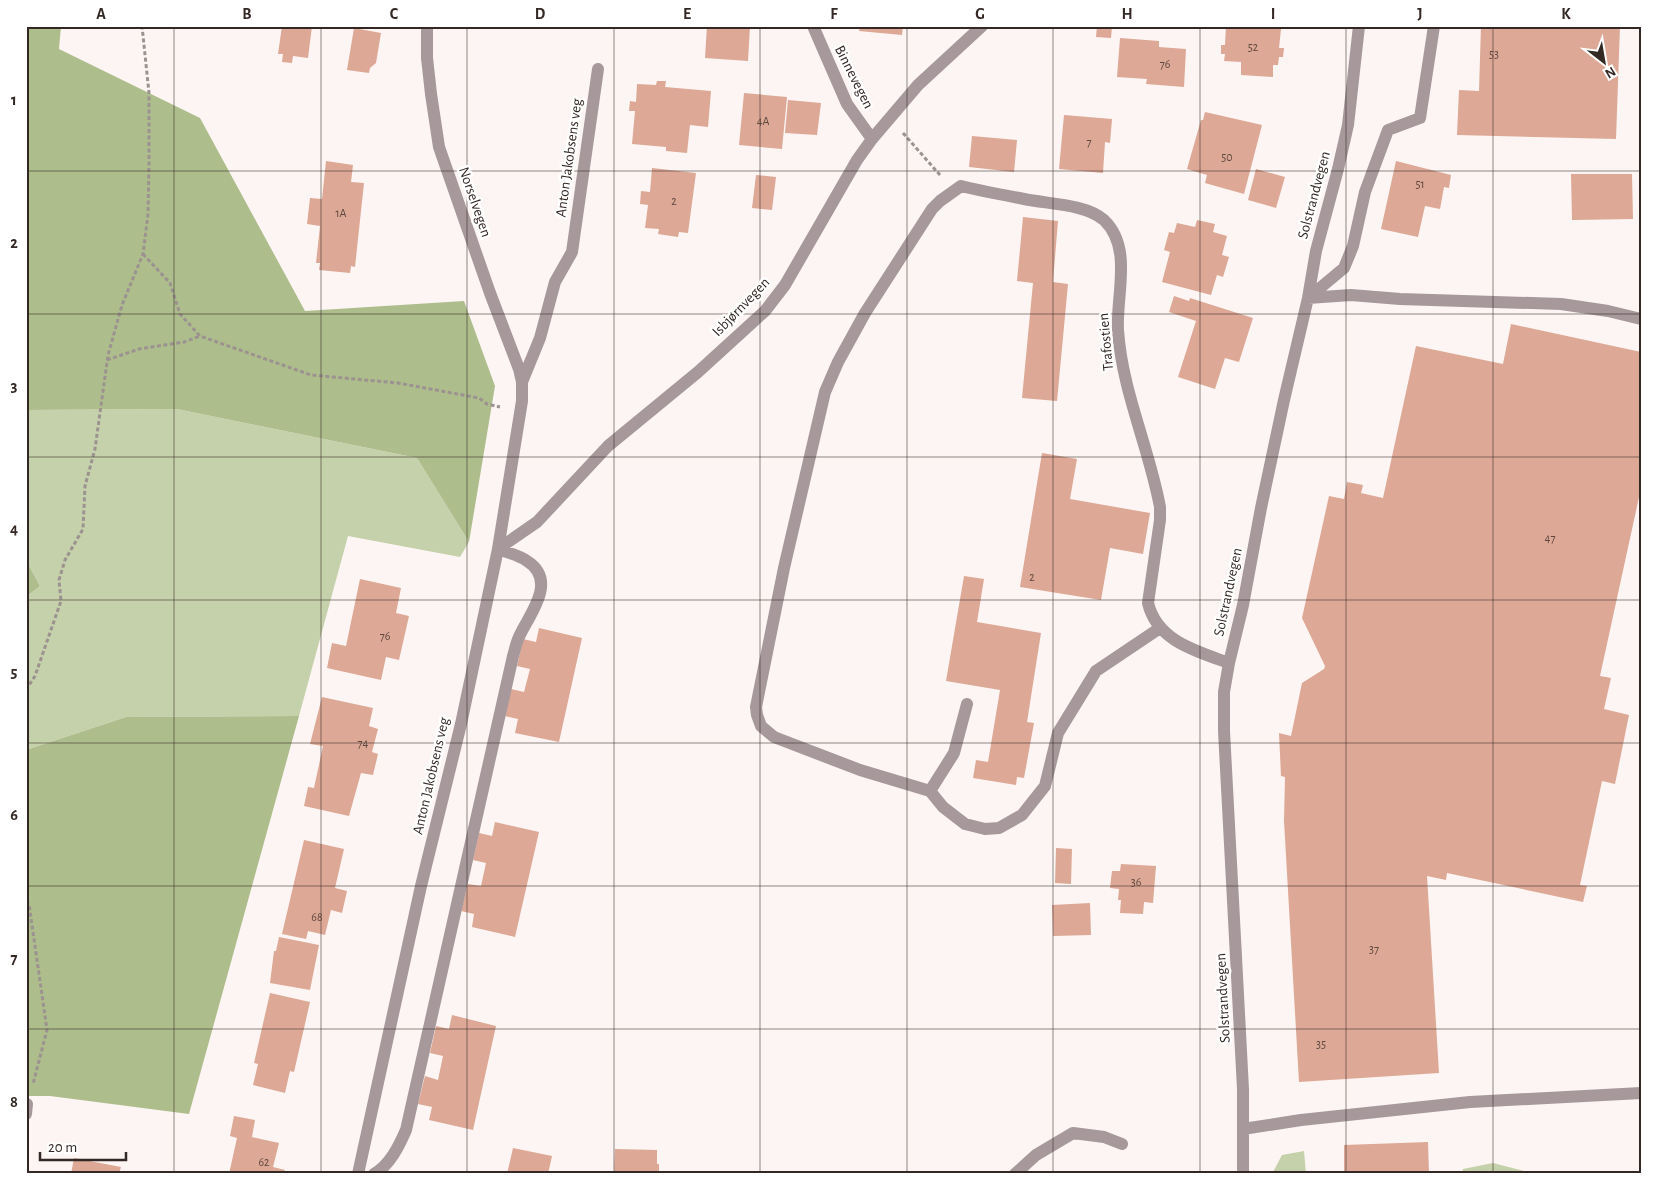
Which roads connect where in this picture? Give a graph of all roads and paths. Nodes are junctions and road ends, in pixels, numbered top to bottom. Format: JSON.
{"nodes":[{"id":1,"x":142,"y":26,"type":"edge"},
{"id":2,"x":427,"y":26,"type":"edge"},
{"id":3,"x":813,"y":26,"type":"edge"},
{"id":4,"x":982,"y":26,"type":"edge"},
{"id":5,"x":1359,"y":26,"type":"edge"},
{"id":6,"x":1434,"y":26,"type":"edge"},
{"id":7,"x":598,"y":69,"type":"dead end"},
{"id":8,"x":890,"y":118,"type":"junction"},
{"id":9,"x":872,"y":140,"type":"junction"},
{"id":10,"x":961,"y":186,"type":"junction"},
{"id":11,"x":143,"y":254,"type":"junction"},
{"id":12,"x":1308,"y":298,"type":"junction"},
{"id":13,"x":1641,"y":319,"type":"edge"},
{"id":14,"x":200,"y":336,"type":"junction"},
{"id":15,"x":107,"y":360,"type":"junction"},
{"id":16,"x":522,"y":382,"type":"junction"},
{"id":17,"x":520,"y":412,"type":"junction"},
{"id":18,"x":498,"y":549,"type":"junction"},
{"id":19,"x":1160,"y":628,"type":"junction"},
{"id":20,"x":1229,"y":663,"type":"junction"},
{"id":21,"x":26,"y":690,"type":"edge"},
{"id":22,"x":967,"y":704,"type":"dead end"},
{"id":23,"x":930,"y":791,"type":"junction"},
{"id":24,"x":26,"y":901,"type":"edge"},
{"id":25,"x":1641,"y":1093,"type":"edge"},
{"id":26,"x":27,"y":1109,"type":"edge"},
{"id":27,"x":1243,"y":1129,"type":"junction"},
{"id":28,"x":1122,"y":1144,"type":"dead end"},
{"id":29,"x":358,"y":1174,"type":"edge"},
{"id":30,"x":374,"y":1174,"type":"edge"},
{"id":31,"x":1015,"y":1174,"type":"edge"},
{"id":32,"x":1243,"y":1174,"type":"edge"}],
"edges":[{"from":1,"to":11,"type":"path"},
{"from":2,"to":16,"type":"street","name":"Norselvegen"},
{"from":3,"to":9,"type":"street","name":"Binnevegen"},
{"from":4,"to":8,"type":"street","name":"Isbjørnvegen"},
{"from":5,"to":12,"type":"street","name":"Solstrandvegen"},
{"from":6,"to":12,"type":"street"},
{"from":7,"to":16,"type":"street","name":"Anton Jakobsens veg"},
{"from":8,"to":9,"type":"street","name":"Isbjørnvegen"},
{"from":8,"to":10,"type":"path"},
{"from":9,"to":18,"type":"street","name":"Isbjørnvegen"},
{"from":10,"to":19,"type":"street","name":"Trafostien"},
{"from":10,"to":23,"type":"street"},
{"from":11,"to":14,"type":"path"},
{"from":11,"to":15,"type":"path"},
{"from":12,"to":13,"type":"street"},
{"from":12,"to":20,"type":"street","name":"Solstrandvegen"},
{"from":14,"to":15,"type":"path"},
{"from":14,"to":17,"type":"path"},
{"from":15,"to":21,"type":"path"},
{"from":16,"to":17,"type":"street","name":"Anton Jakobsens veg"},
{"from":17,"to":18,"type":"street","name":"Anton Jakobsens veg"},
{"from":18,"to":29,"type":"street","name":"Anton Jakobsens veg"},
{"from":18,"to":30,"type":"street"},
{"from":19,"to":20,"type":"street","name":"Trafostien"},
{"from":19,"to":23,"type":"street"},
{"from":20,"to":27,"type":"street","name":"Solstrandvegen"},
{"from":22,"to":23,"type":"street"},
{"from":24,"to":26,"type":"path"},
{"from":25,"to":27,"type":"street"},
{"from":27,"to":32,"type":"street","name":"Solstrandvegen"},
{"from":28,"to":31,"type":"street"}]}
